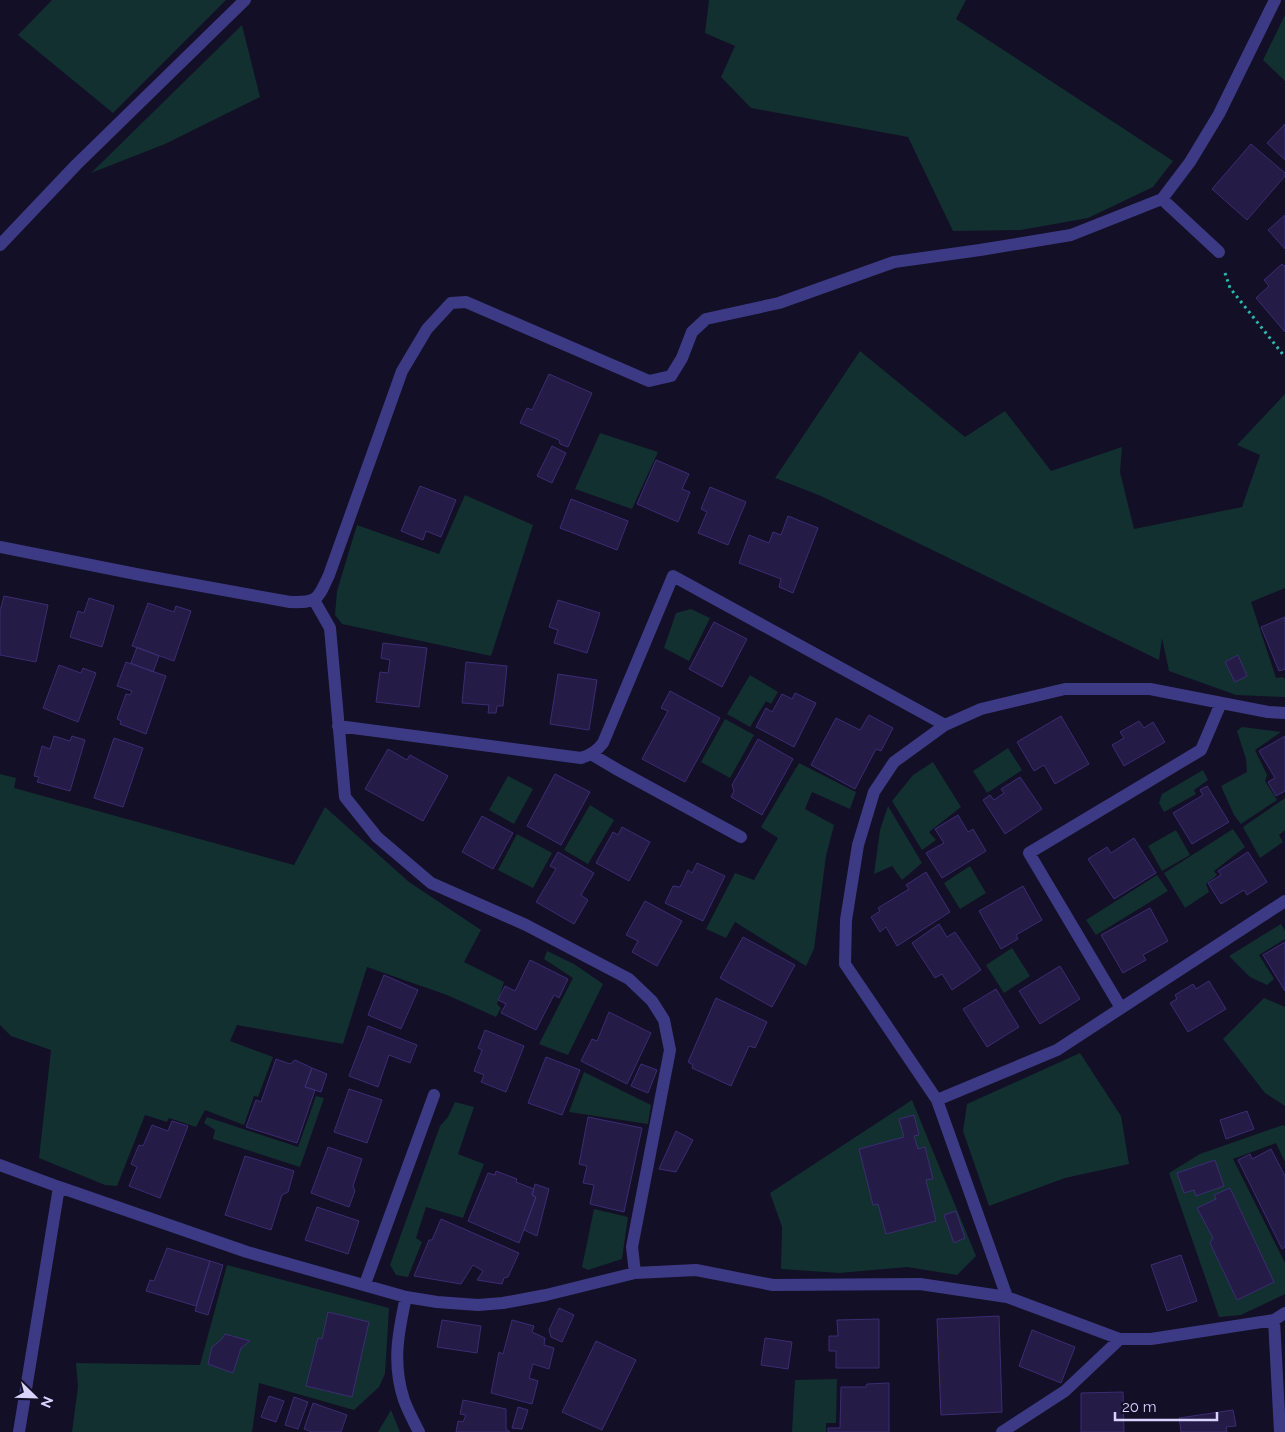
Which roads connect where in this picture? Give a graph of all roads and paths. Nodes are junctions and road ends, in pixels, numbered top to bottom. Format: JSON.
{"nodes":[{"id":1,"x":245,"y":0,"type":"edge"},
{"id":2,"x":1275,"y":0,"type":"edge"},
{"id":3,"x":1162,"y":199,"type":"junction"},
{"id":4,"x":0,"y":244,"type":"edge"},
{"id":5,"x":1219,"y":252,"type":"joint"},
{"id":6,"x":1285,"y":357,"type":"edge"},
{"id":7,"x":0,"y":547,"type":"edge"},
{"id":8,"x":314,"y":600,"type":"junction"},
{"id":9,"x":1221,"y":703,"type":"junction"},
{"id":10,"x":1285,"y":713,"type":"edge"},
{"id":11,"x":945,"y":725,"type":"junction"},
{"id":12,"x":338,"y":726,"type":"junction"},
{"id":13,"x":591,"y":754,"type":"junction"},
{"id":14,"x":741,"y":837,"type":"dead end"},
{"id":15,"x":1285,"y":901,"type":"edge"},
{"id":16,"x":1121,"y":1008,"type":"junction"},
{"id":17,"x":434,"y":1095,"type":"dead end"},
{"id":18,"x":937,"y":1100,"type":"junction"},
{"id":19,"x":0,"y":1165,"type":"edge"},
{"id":20,"x":59,"y":1187,"type":"junction"},
{"id":21,"x":635,"y":1273,"type":"junction"},
{"id":22,"x":364,"y":1284,"type":"junction"},
{"id":23,"x":406,"y":1297,"type":"junction"},
{"id":24,"x":1007,"y":1297,"type":"junction"},
{"id":25,"x":1279,"y":1316,"type":"edge"},
{"id":26,"x":1120,"y":1339,"type":"junction"},
{"id":27,"x":19,"y":1432,"type":"edge"},
{"id":28,"x":419,"y":1432,"type":"edge"},
{"id":29,"x":1002,"y":1432,"type":"edge"},
{"id":30,"x":1280,"y":1432,"type":"edge"}],
"edges":[{"from":1,"to":4,"type":"street"},
{"from":2,"to":3,"type":"street"},
{"from":3,"to":5,"type":"street"},
{"from":3,"to":8,"type":"street"},
{"from":5,"to":6,"type":"path"},
{"from":7,"to":8,"type":"street"},
{"from":8,"to":12,"type":"street"},
{"from":9,"to":10,"type":"street"},
{"from":9,"to":11,"type":"street"},
{"from":9,"to":16,"type":"street"},
{"from":11,"to":13,"type":"street"},
{"from":11,"to":18,"type":"street"},
{"from":12,"to":13,"type":"street"},
{"from":12,"to":21,"type":"street"},
{"from":13,"to":14,"type":"street"},
{"from":15,"to":16,"type":"street"},
{"from":16,"to":18,"type":"street"},
{"from":17,"to":22,"type":"street"},
{"from":18,"to":24,"type":"street"},
{"from":19,"to":20,"type":"street"},
{"from":20,"to":22,"type":"street"},
{"from":20,"to":27,"type":"street"},
{"from":21,"to":23,"type":"street"},
{"from":21,"to":24,"type":"street"},
{"from":22,"to":23,"type":"street"},
{"from":23,"to":28,"type":"street"},
{"from":24,"to":26,"type":"street"},
{"from":25,"to":26,"type":"street"},
{"from":25,"to":30,"type":"street"},
{"from":26,"to":29,"type":"street"}]}
